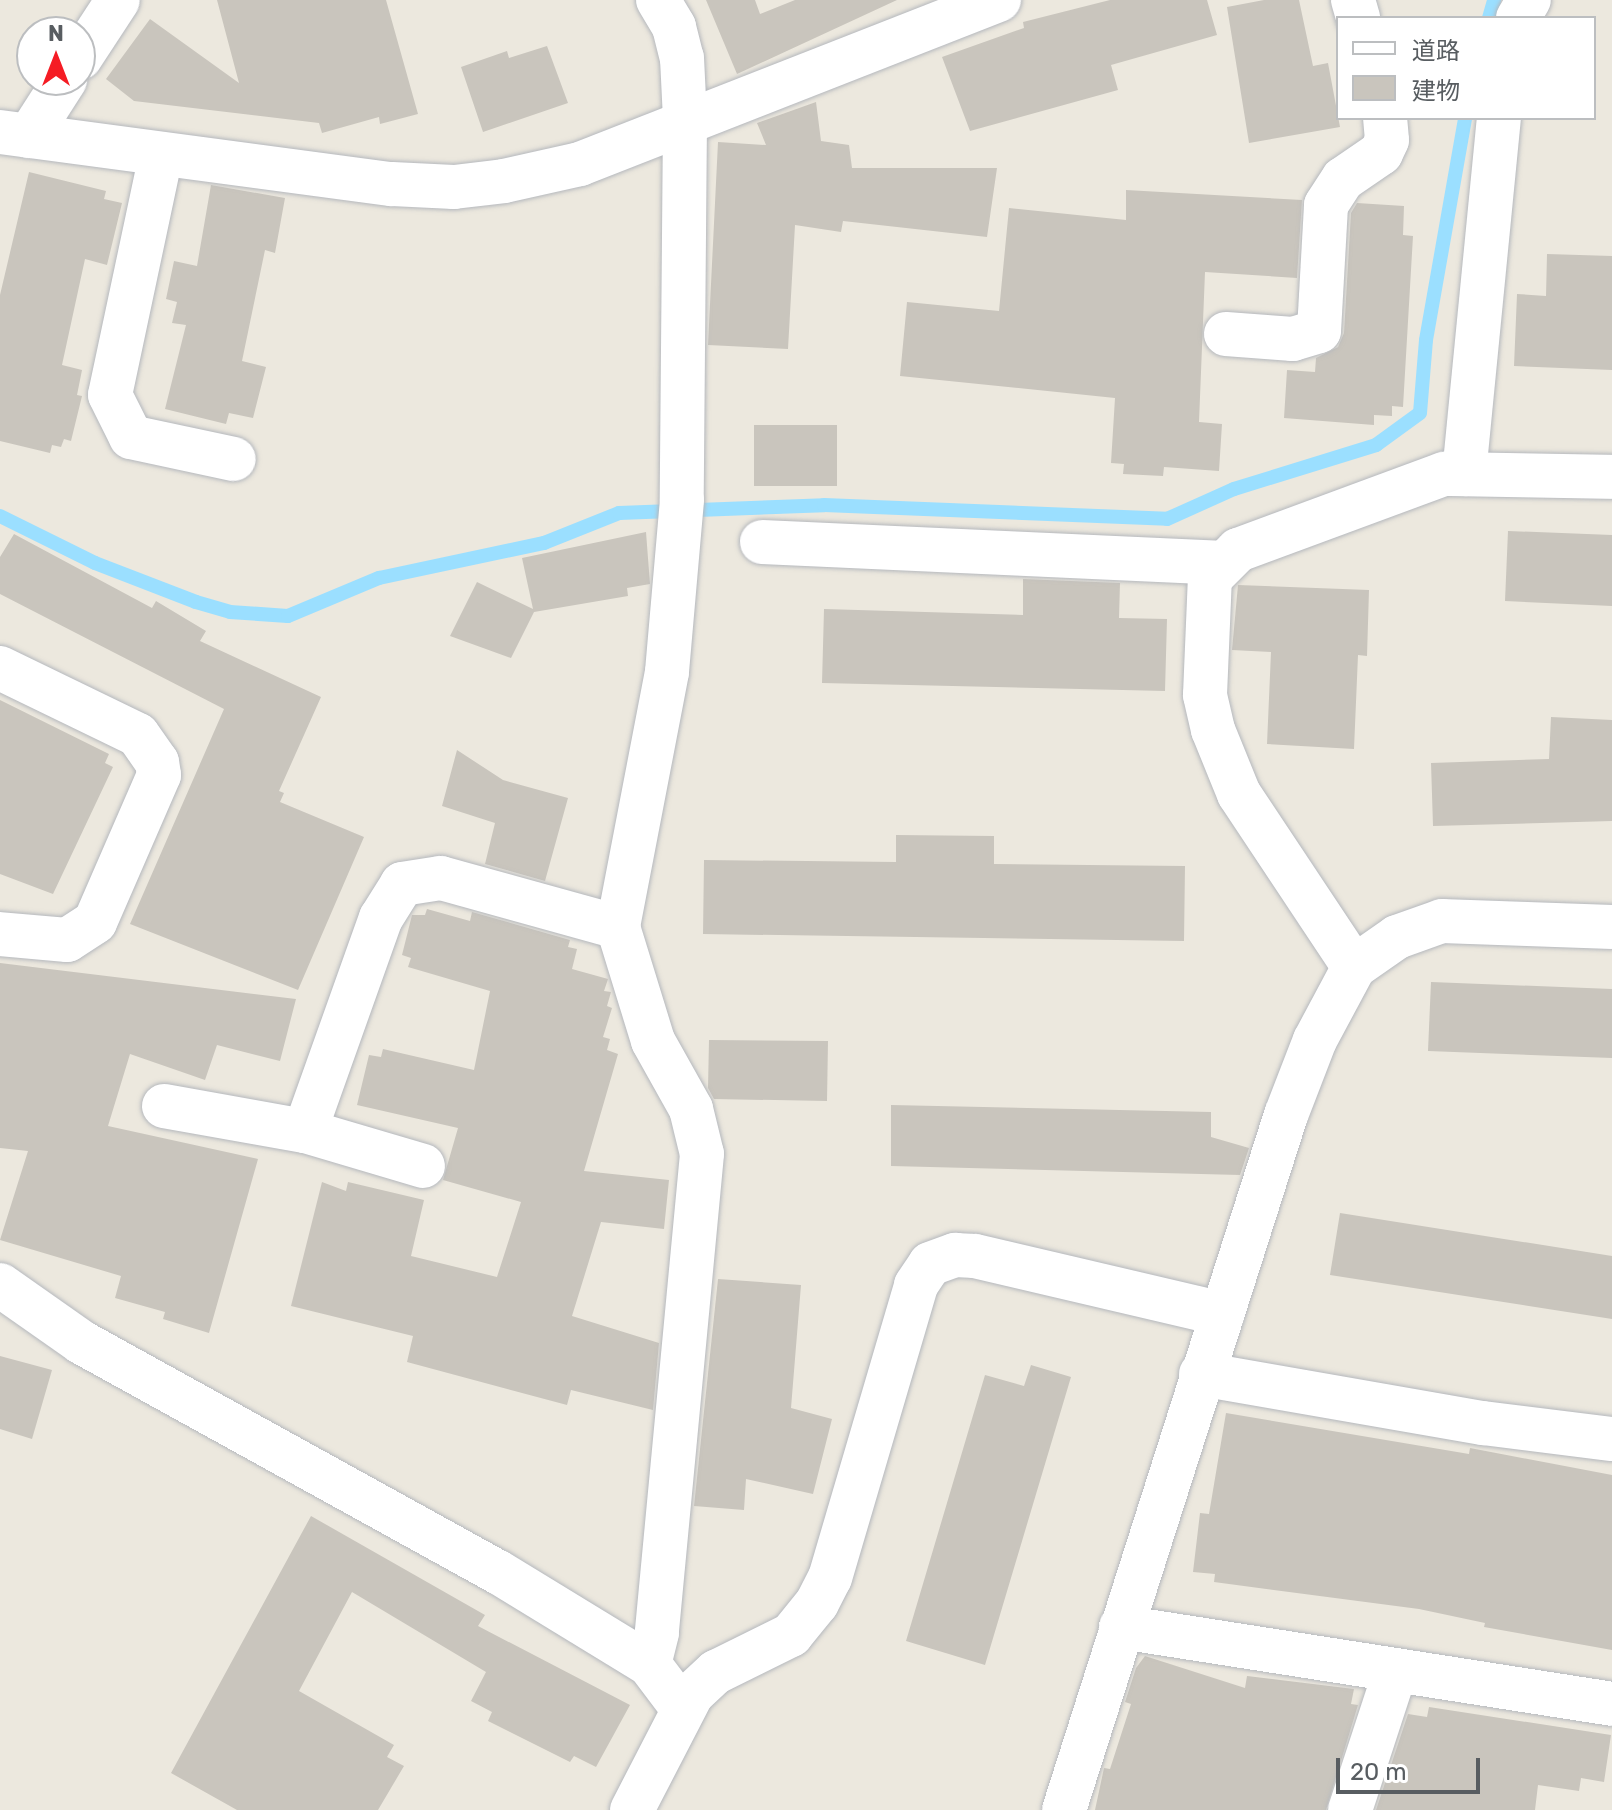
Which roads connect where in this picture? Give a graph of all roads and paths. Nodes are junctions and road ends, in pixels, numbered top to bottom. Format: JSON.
{"nodes":[{"id":1,"x":118,"y":0,"type":"edge"},
{"id":2,"x":658,"y":0,"type":"edge"},
{"id":3,"x":999,"y":0,"type":"edge"},
{"id":4,"x":96,"y":34,"type":"edge"},
{"id":5,"x":50,"y":96,"type":"edge"},
{"id":6,"x":685,"y":120,"type":"junction"},
{"id":7,"x":1385,"y":120,"type":"edge"},
{"id":8,"x":1499,"y":120,"type":"edge"},
{"id":9,"x":14,"y":134,"type":"edge"},
{"id":10,"x":161,"y":155,"type":"junction"},
{"id":11,"x":1226,"y":334,"type":"dead end"},
{"id":12,"x":234,"y":459,"type":"dead end"},
{"id":13,"x":1464,"y":474,"type":"junction"},
{"id":14,"x":1612,"y":477,"type":"edge"},
{"id":15,"x":762,"y":542,"type":"dead end"},
{"id":16,"x":1220,"y":563,"type":"junction"},
{"id":17,"x":0,"y":668,"type":"edge"},
{"id":18,"x":618,"y":927,"type":"junction"},
{"id":19,"x":1612,"y":927,"type":"edge"},
{"id":20,"x":0,"y":934,"type":"edge"},
{"id":21,"x":1354,"y":967,"type":"junction"},
{"id":22,"x":164,"y":1106,"type":"dead end"},
{"id":23,"x":305,"y":1131,"type":"junction"},
{"id":24,"x":423,"y":1166,"type":"dead end"},
{"id":25,"x":0,"y":1285,"type":"edge"},
{"id":26,"x":1222,"y":1314,"type":"junction"},
{"id":27,"x":1201,"y":1374,"type":"junction"},
{"id":28,"x":1612,"y":1439,"type":"edge"},
{"id":29,"x":1121,"y":1627,"type":"junction"},
{"id":30,"x":649,"y":1664,"type":"junction"},
{"id":31,"x":1395,"y":1672,"type":"junction"},
{"id":32,"x":1612,"y":1704,"type":"edge"},
{"id":33,"x":683,"y":1709,"type":"junction"},
{"id":34,"x":632,"y":1810,"type":"edge"},
{"id":35,"x":1064,"y":1810,"type":"edge"},
{"id":36,"x":1350,"y":1810,"type":"edge"}],
"edges":[{"from":1,"to":4,"type":"street"},
{"from":2,"to":6,"type":"street"},
{"from":3,"to":6,"type":"street"},
{"from":5,"to":9,"type":"street"},
{"from":6,"to":10,"type":"street"},
{"from":6,"to":18,"type":"street"},
{"from":7,"to":11,"type":"street"},
{"from":8,"to":13,"type":"street"},
{"from":9,"to":10,"type":"street"},
{"from":10,"to":12,"type":"street"},
{"from":13,"to":14,"type":"street"},
{"from":13,"to":16,"type":"street"},
{"from":15,"to":16,"type":"street"},
{"from":16,"to":21,"type":"street"},
{"from":17,"to":20,"type":"street"},
{"from":18,"to":23,"type":"street"},
{"from":18,"to":30,"type":"street"},
{"from":19,"to":21,"type":"street"},
{"from":21,"to":26,"type":"street"},
{"from":22,"to":23,"type":"street"},
{"from":23,"to":24,"type":"street"},
{"from":25,"to":30,"type":"street"},
{"from":26,"to":27,"type":"street"},
{"from":26,"to":33,"type":"street"},
{"from":27,"to":28,"type":"street"},
{"from":27,"to":29,"type":"street"},
{"from":29,"to":31,"type":"street"},
{"from":29,"to":35,"type":"street"},
{"from":30,"to":33,"type":"street"},
{"from":31,"to":32,"type":"street"},
{"from":31,"to":36,"type":"street"},
{"from":33,"to":34,"type":"street"}]}
